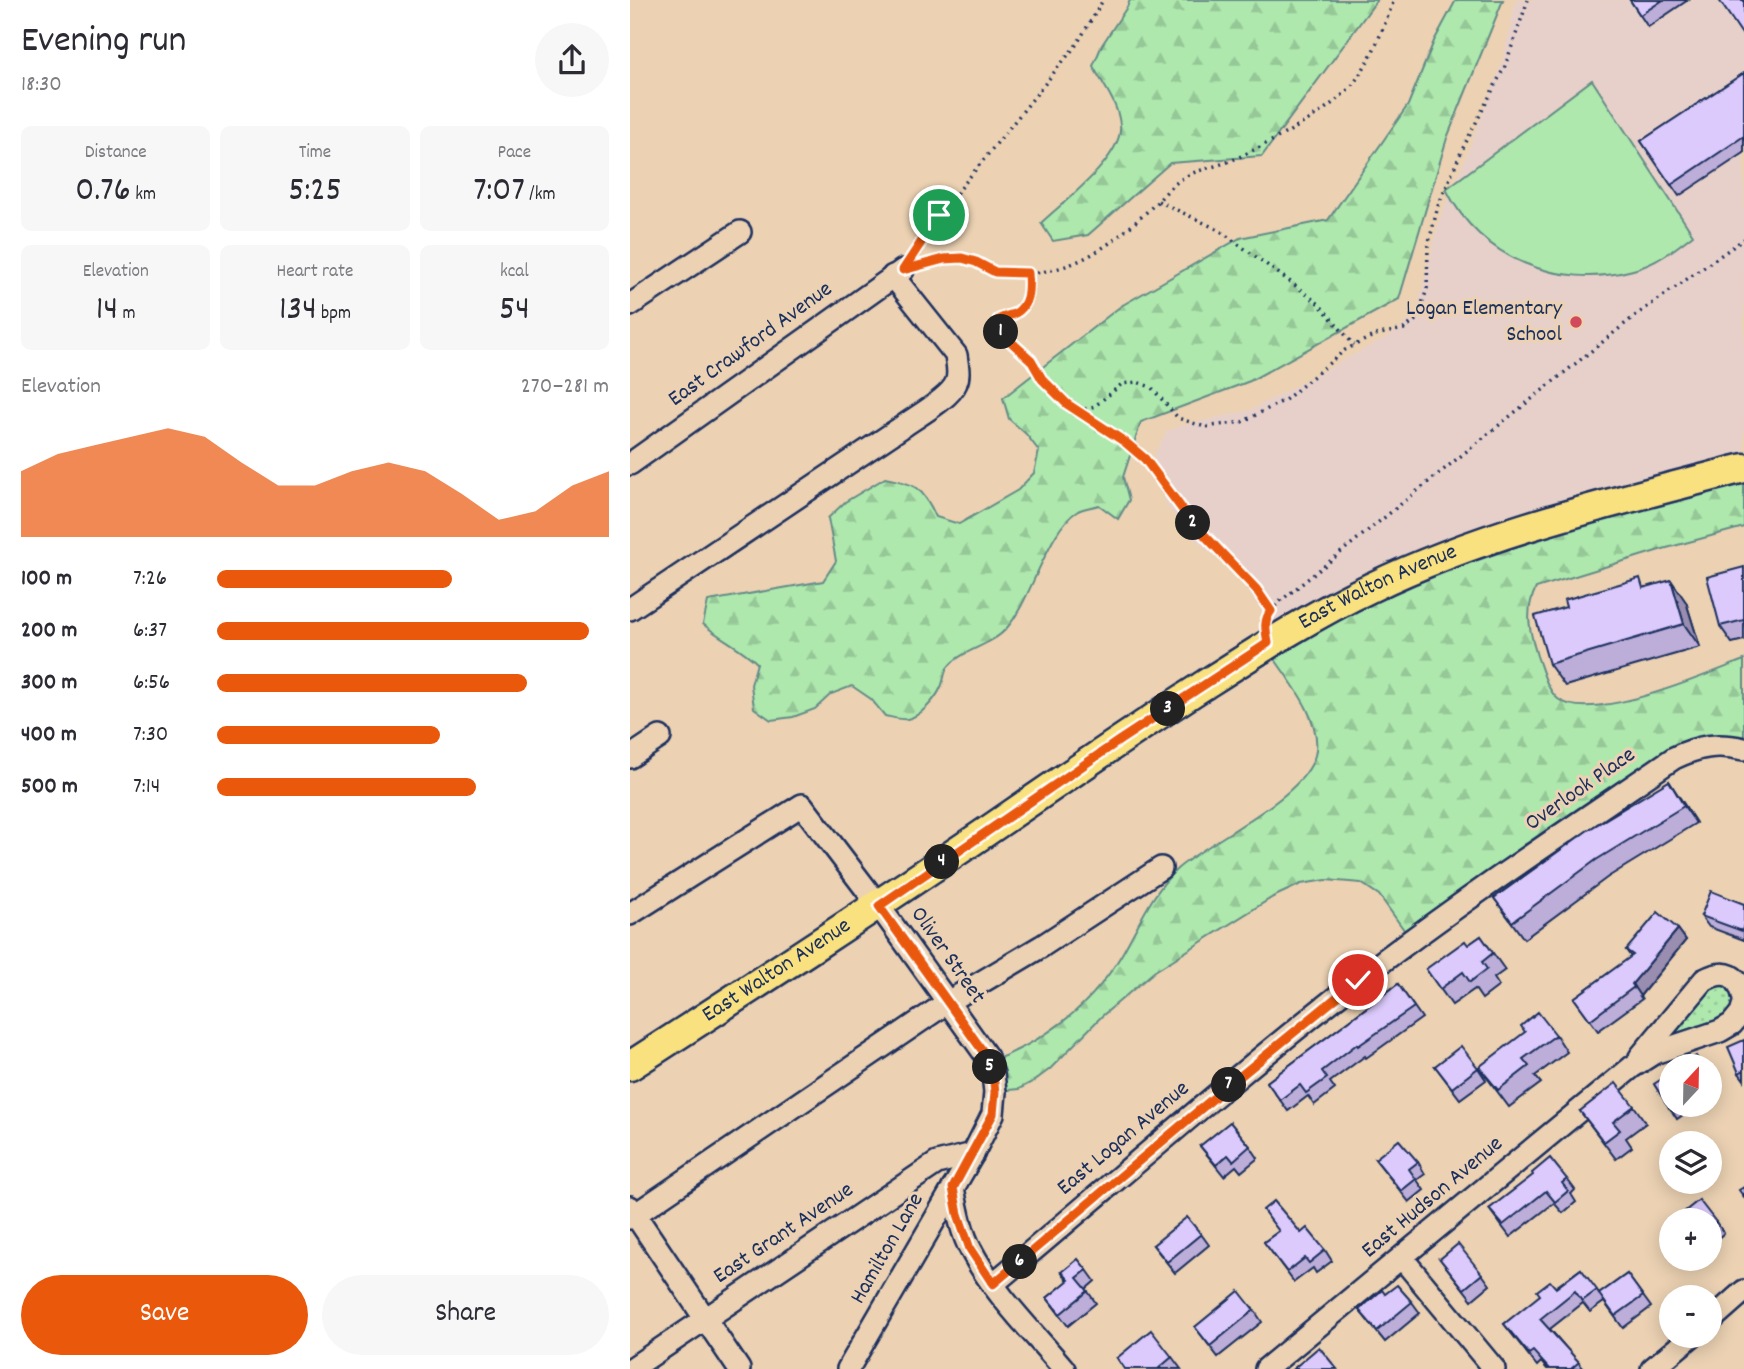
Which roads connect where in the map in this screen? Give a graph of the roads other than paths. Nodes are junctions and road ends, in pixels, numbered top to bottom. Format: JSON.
{"nodes":[{"id":1,"x":740,"y":232,"type":"dead end"},
{"id":2,"x":630,"y":306,"type":"edge"},
{"id":3,"x":630,"y":464,"type":"edge"},
{"id":4,"x":1744,"y":468,"type":"edge"},
{"id":5,"x":630,"y":609,"type":"edge"},
{"id":6,"x":660,"y":737,"type":"dead end"},
{"id":7,"x":1744,"y":749,"type":"edge"},
{"id":8,"x":630,"y":757,"type":"edge"},
{"id":9,"x":1161,"y":869,"type":"dead end"},
{"id":10,"x":879,"y":906,"type":"junction"},
{"id":11,"x":1457,"y":907,"type":"joint"},
{"id":12,"x":630,"y":914,"type":"edge"},
{"id":13,"x":1744,"y":1001,"type":"edge"},
{"id":14,"x":948,"y":1002,"type":"junction"},
{"id":15,"x":630,"y":1066,"type":"edge"},
{"id":16,"x":1632,"y":1067,"type":"junction"},
{"id":17,"x":973,"y":1154,"type":"junction"},
{"id":18,"x":953,"y":1188,"type":"junction"},
{"id":19,"x":632,"y":1213,"type":"edge"},
{"id":20,"x":1402,"y":1258,"type":"junction"},
{"id":21,"x":993,"y":1284,"type":"junction"},
{"id":22,"x":1744,"y":1291,"type":"edge"},
{"id":23,"x":1722,"y":1310,"type":"edge"},
{"id":24,"x":705,"y":1318,"type":"junction"},
{"id":25,"x":1678,"y":1348,"type":"edge"},
{"id":26,"x":631,"y":1369,"type":"edge"},
{"id":27,"x":738,"y":1369,"type":"edge"},
{"id":28,"x":848,"y":1369,"type":"edge"},
{"id":29,"x":1064,"y":1369,"type":"edge"},
{"id":30,"x":1266,"y":1369,"type":"edge"},
{"id":31,"x":1494,"y":1369,"type":"edge"},
{"id":32,"x":1653,"y":1369,"type":"edge"}],
"edges":[{"from":1,"to":2,"type":"street"},
{"from":3,"to":5,"type":"street","name":"East Crawford Avenue"},
{"from":4,"to":10,"type":"main road","name":"East Walton Avenue"},
{"from":6,"to":8,"type":"street"},
{"from":7,"to":11,"type":"street","name":"Overlook Place"},
{"from":9,"to":14,"type":"street"},
{"from":10,"to":12,"type":"street","name":"Oliver Street"},
{"from":10,"to":14,"type":"street","name":"Oliver Street"},
{"from":10,"to":15,"type":"main road","name":"East Walton Avenue"},
{"from":11,"to":21,"type":"street","name":"East Logan Avenue"},
{"from":13,"to":16,"type":"street","name":"East Hudson Avenue"},
{"from":13,"to":16,"type":"street","name":"East Hudson Avenue"},
{"from":14,"to":17,"type":"street","name":"Oliver Street"},
{"from":14,"to":19,"type":"street"},
{"from":16,"to":20,"type":"street","name":"East Hudson Avenue"},
{"from":17,"to":18,"type":"street","name":"Hamilton Lane"},
{"from":17,"to":24,"type":"street","name":"East Grant Avenue"},
{"from":18,"to":21,"type":"street"},
{"from":18,"to":28,"type":"street","name":"Hamilton Lane"},
{"from":19,"to":24,"type":"street"},
{"from":20,"to":30,"type":"street","name":"East Hudson Avenue"},
{"from":20,"to":31,"type":"street"},
{"from":21,"to":29,"type":"street"},
{"from":22,"to":23,"type":"street"},
{"from":24,"to":26,"type":"street","name":"East Grant Avenue"},
{"from":24,"to":27,"type":"street"},
{"from":25,"to":32,"type":"street"}]}
